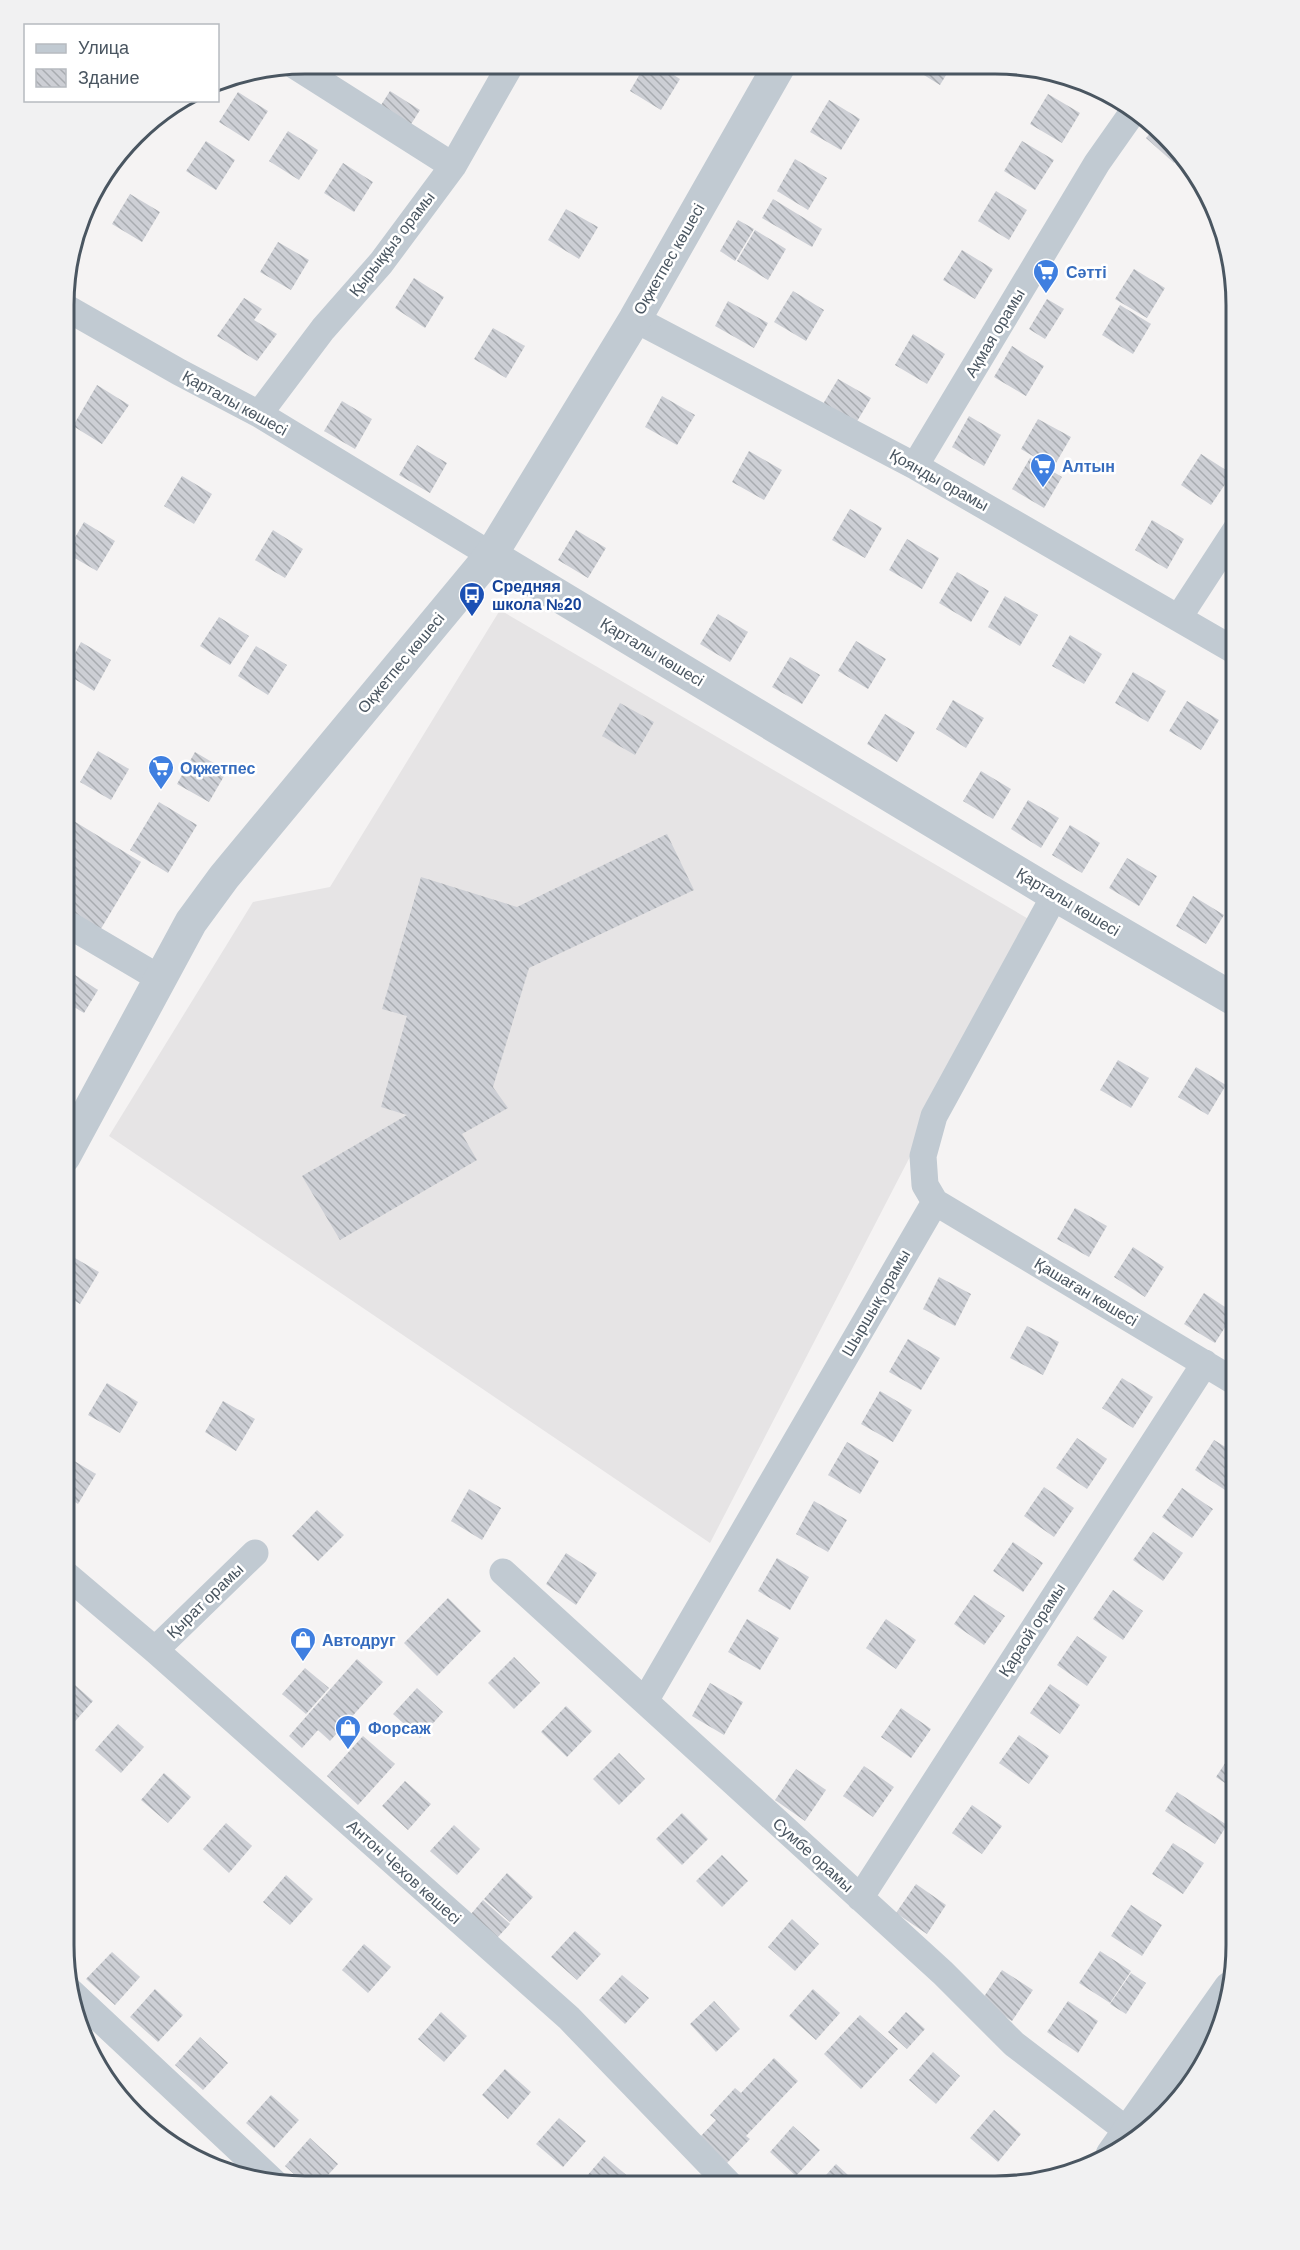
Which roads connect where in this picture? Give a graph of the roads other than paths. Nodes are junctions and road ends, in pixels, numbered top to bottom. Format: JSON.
{"nodes":[{"id":1,"x":308,"y":74,"type":"edge"},
{"id":2,"x":505,"y":74,"type":"edge"},
{"id":3,"x":774,"y":74,"type":"edge"},
{"id":4,"x":1130,"y":116,"type":"edge"},
{"id":5,"x":453,"y":166,"type":"junction"},
{"id":6,"x":74,"y":312,"type":"edge"},
{"id":7,"x":635,"y":319,"type":"junction"},
{"id":8,"x":259,"y":414,"type":"junction"},
{"id":9,"x":915,"y":466,"type":"junction"},
{"id":10,"x":1226,"y":545,"type":"edge"},
{"id":11,"x":491,"y":555,"type":"junction"},
{"id":12,"x":1179,"y":617,"type":"junction"},
{"id":13,"x":1226,"y":645,"type":"edge"},
{"id":14,"x":1055,"y":895,"type":"junction"},
{"id":15,"x":74,"y":928,"type":"edge"},
{"id":16,"x":159,"y":978,"type":"junction"},
{"id":17,"x":1226,"y":995,"type":"edge"},
{"id":18,"x":74,"y":1138,"type":"edge"},
{"id":19,"x":935,"y":1202,"type":"junction"},
{"id":20,"x":1205,"y":1363,"type":"junction"},
{"id":21,"x":1226,"y":1376,"type":"edge"},
{"id":22,"x":255,"y":1553,"type":"dead end"},
{"id":23,"x":503,"y":1572,"type":"dead end"},
{"id":24,"x":74,"y":1581,"type":"edge"},
{"id":25,"x":155,"y":1650,"type":"junction"},
{"id":26,"x":645,"y":1701,"type":"junction"},
{"id":27,"x":860,"y":1898,"type":"junction"},
{"id":28,"x":80,"y":2000,"type":"edge"},
{"id":29,"x":1220,"y":2003,"type":"edge"},
{"id":30,"x":1126,"y":2136,"type":"edge"},
{"id":31,"x":1114,"y":2144,"type":"edge"},
{"id":32,"x":264,"y":2173,"type":"edge"},
{"id":33,"x":721,"y":2176,"type":"edge"}],
"edges":[{"from":1,"to":5,"type":"street"},
{"from":2,"to":5,"type":"street","name":"Қырыққыз орамы"},
{"from":3,"to":7,"type":"street","name":"Оқжетпес көшесі"},
{"from":4,"to":9,"type":"street","name":"Ақмая орамы"},
{"from":5,"to":8,"type":"street","name":"Қырыққыз орамы"},
{"from":6,"to":8,"type":"street","name":"Қарталы көшесі"},
{"from":7,"to":9,"type":"street","name":"Қоянды орамы"},
{"from":7,"to":11,"type":"street","name":"Оқжетпес көшесі"},
{"from":8,"to":11,"type":"street","name":"Қарталы көшесі"},
{"from":9,"to":12,"type":"street","name":"Қоянды орамы"},
{"from":10,"to":12,"type":"street"},
{"from":11,"to":14,"type":"street","name":"Қарталы көшесі"},
{"from":11,"to":16,"type":"street","name":"Оқжетпес көшесі"},
{"from":12,"to":13,"type":"street","name":"Қоянды орамы"},
{"from":14,"to":17,"type":"street","name":"Қарталы көшесі"},
{"from":14,"to":19,"type":"street"},
{"from":15,"to":16,"type":"street"},
{"from":16,"to":18,"type":"street","name":"Оқжетпес көшесі"},
{"from":19,"to":20,"type":"street","name":"Қашаған көшесі"},
{"from":19,"to":26,"type":"street","name":"Шыршық орамы"},
{"from":20,"to":21,"type":"street","name":"Қашаған көшесі"},
{"from":20,"to":27,"type":"street","name":"Қараой орамы"},
{"from":22,"to":25,"type":"street","name":"Қырат орамы"},
{"from":23,"to":26,"type":"street","name":"Сумбе орамы"},
{"from":24,"to":25,"type":"street","name":"Антон Чехов көшесі"},
{"from":25,"to":33,"type":"street","name":"Антон Чехов көшесі"},
{"from":26,"to":27,"type":"street","name":"Сумбе орамы"},
{"from":27,"to":31,"type":"street","name":"Сумбе орамы"},
{"from":28,"to":32,"type":"street"},
{"from":29,"to":30,"type":"street"}]}
